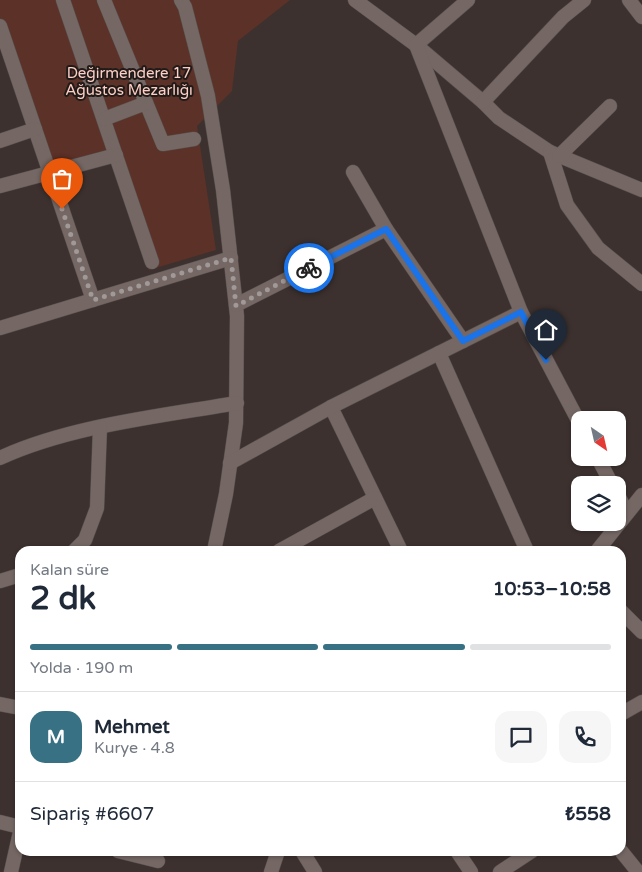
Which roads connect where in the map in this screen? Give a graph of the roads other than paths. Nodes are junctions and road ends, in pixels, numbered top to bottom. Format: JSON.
{"nodes":[{"id":1,"x":63,"y":0,"type":"edge"},
{"id":2,"x":104,"y":0,"type":"edge"},
{"id":3,"x":181,"y":0,"type":"edge"},
{"id":4,"x":355,"y":0,"type":"edge"},
{"id":5,"x":468,"y":0,"type":"edge"},
{"id":6,"x":584,"y":0,"type":"edge"},
{"id":7,"x":629,"y":0,"type":"edge"},
{"id":8,"x":642,"y":17,"type":"edge"},
{"id":9,"x":0,"y":26,"type":"edge"},
{"id":10,"x":416,"y":45,"type":"junction"},
{"id":11,"x":483,"y":102,"type":"junction"},
{"id":12,"x":146,"y":103,"type":"junction"},
{"id":13,"x":610,"y":106,"type":"dead end"},
{"id":14,"x":104,"y":119,"type":"junction"},
{"id":15,"x":34,"y":129,"type":"junction"},
{"id":16,"x":194,"y":139,"type":"dead end"},
{"id":17,"x":0,"y":141,"type":"edge"},
{"id":18,"x":554,"y":154,"type":"junction"},
{"id":19,"x":116,"y":156,"type":"junction"},
{"id":20,"x":52,"y":172,"type":"junction"},
{"id":21,"x":353,"y":172,"type":"dead end"},
{"id":22,"x":0,"y":186,"type":"edge"},
{"id":23,"x":642,"y":190,"type":"edge"},
{"id":24,"x":386,"y":229,"type":"junction"},
{"id":25,"x":231,"y":258,"type":"junction"},
{"id":26,"x":152,"y":262,"type":"dead end"},
{"id":27,"x":642,"y":284,"type":"edge"},
{"id":28,"x":93,"y":300,"type":"junction"},
{"id":29,"x":236,"y":306,"type":"junction"},
{"id":30,"x":521,"y":312,"type":"junction"},
{"id":31,"x":0,"y":328,"type":"edge"},
{"id":32,"x":463,"y":341,"type":"junction"},
{"id":33,"x":438,"y":353,"type":"junction"},
{"id":34,"x":237,"y":403,"type":"junction"},
{"id":35,"x":330,"y":407,"type":"junction"},
{"id":36,"x":573,"y":411,"type":"edge"},
{"id":37,"x":100,"y":427,"type":"junction"},
{"id":38,"x":0,"y":458,"type":"edge"},
{"id":39,"x":230,"y":463,"type":"junction"},
{"id":40,"x":642,"y":495,"type":"edge"},
{"id":41,"x":375,"y":498,"type":"junction"},
{"id":42,"x":627,"y":514,"type":"joint"},
{"id":43,"x":79,"y":546,"type":"edge"},
{"id":44,"x":215,"y":546,"type":"edge"},
{"id":45,"x":288,"y":546,"type":"edge"},
{"id":46,"x":399,"y":546,"type":"edge"},
{"id":47,"x":526,"y":546,"type":"edge"},
{"id":48,"x":601,"y":546,"type":"edge"},
{"id":49,"x":15,"y":576,"type":"edge"},
{"id":50,"x":0,"y":581,"type":"edge"},
{"id":51,"x":626,"y":616,"type":"edge"},
{"id":52,"x":642,"y":632,"type":"edge"},
{"id":53,"x":0,"y":704,"type":"edge"},
{"id":54,"x":15,"y":707,"type":"edge"},
{"id":55,"x":639,"y":708,"type":"edge"},
{"id":56,"x":626,"y":712,"type":"edge"},
{"id":57,"x":0,"y":822,"type":"edge"},
{"id":58,"x":15,"y":826,"type":"edge"},
{"id":59,"x":15,"y":854,"type":"edge"},
{"id":60,"x":138,"y":856,"type":"edge"},
{"id":61,"x":276,"y":856,"type":"edge"},
{"id":62,"x":305,"y":856,"type":"edge"},
{"id":63,"x":460,"y":856,"type":"edge"},
{"id":64,"x":524,"y":856,"type":"edge"},
{"id":65,"x":625,"y":856,"type":"edge"},
{"id":66,"x":158,"y":861,"type":"edge"},
{"id":67,"x":11,"y":872,"type":"edge"},
{"id":68,"x":271,"y":872,"type":"edge"},
{"id":69,"x":315,"y":872,"type":"edge"},
{"id":70,"x":471,"y":872,"type":"edge"},
{"id":71,"x":500,"y":872,"type":"edge"},
{"id":72,"x":638,"y":872,"type":"edge"}],
"edges":[{"from":1,"to":14,"type":"street"},
{"from":2,"to":12,"type":"street"},
{"from":3,"to":25,"type":"street"},
{"from":4,"to":10,"type":"street"},
{"from":5,"to":10,"type":"street"},
{"from":6,"to":11,"type":"street"},
{"from":7,"to":8,"type":"street"},
{"from":9,"to":15,"type":"street"},
{"from":10,"to":11,"type":"street"},
{"from":10,"to":30,"type":"street"},
{"from":11,"to":18,"type":"street"},
{"from":12,"to":14,"type":"street"},
{"from":12,"to":16,"type":"street"},
{"from":13,"to":18,"type":"street"},
{"from":14,"to":19,"type":"street"},
{"from":15,"to":17,"type":"street"},
{"from":15,"to":20,"type":"street"},
{"from":18,"to":23,"type":"street"},
{"from":18,"to":27,"type":"street"},
{"from":19,"to":20,"type":"street"},
{"from":19,"to":26,"type":"street"},
{"from":20,"to":22,"type":"street"},
{"from":20,"to":28,"type":"street"},
{"from":21,"to":24,"type":"street"},
{"from":24,"to":29,"type":"street"},
{"from":24,"to":32,"type":"street"},
{"from":25,"to":28,"type":"street"},
{"from":25,"to":29,"type":"street"},
{"from":28,"to":31,"type":"street"},
{"from":29,"to":34,"type":"street"},
{"from":30,"to":32,"type":"street"},
{"from":30,"to":36,"type":"street"},
{"from":32,"to":33,"type":"street"},
{"from":33,"to":35,"type":"street"},
{"from":33,"to":47,"type":"street"},
{"from":34,"to":37,"type":"street"},
{"from":34,"to":39,"type":"street"},
{"from":35,"to":39,"type":"street"},
{"from":35,"to":41,"type":"street"},
{"from":37,"to":38,"type":"street"},
{"from":37,"to":43,"type":"street"},
{"from":39,"to":44,"type":"street"},
{"from":40,"to":42,"type":"street"},
{"from":41,"to":45,"type":"street"},
{"from":41,"to":46,"type":"street"},
{"from":42,"to":48,"type":"street"},
{"from":49,"to":50,"type":"street"},
{"from":51,"to":52,"type":"street"},
{"from":53,"to":54,"type":"street"},
{"from":55,"to":56,"type":"street"},
{"from":57,"to":58,"type":"street"},
{"from":59,"to":67,"type":"street"},
{"from":60,"to":66,"type":"street"},
{"from":61,"to":68,"type":"street"},
{"from":62,"to":69,"type":"street"},
{"from":63,"to":70,"type":"street"},
{"from":64,"to":71,"type":"street"},
{"from":65,"to":72,"type":"street"}]}
